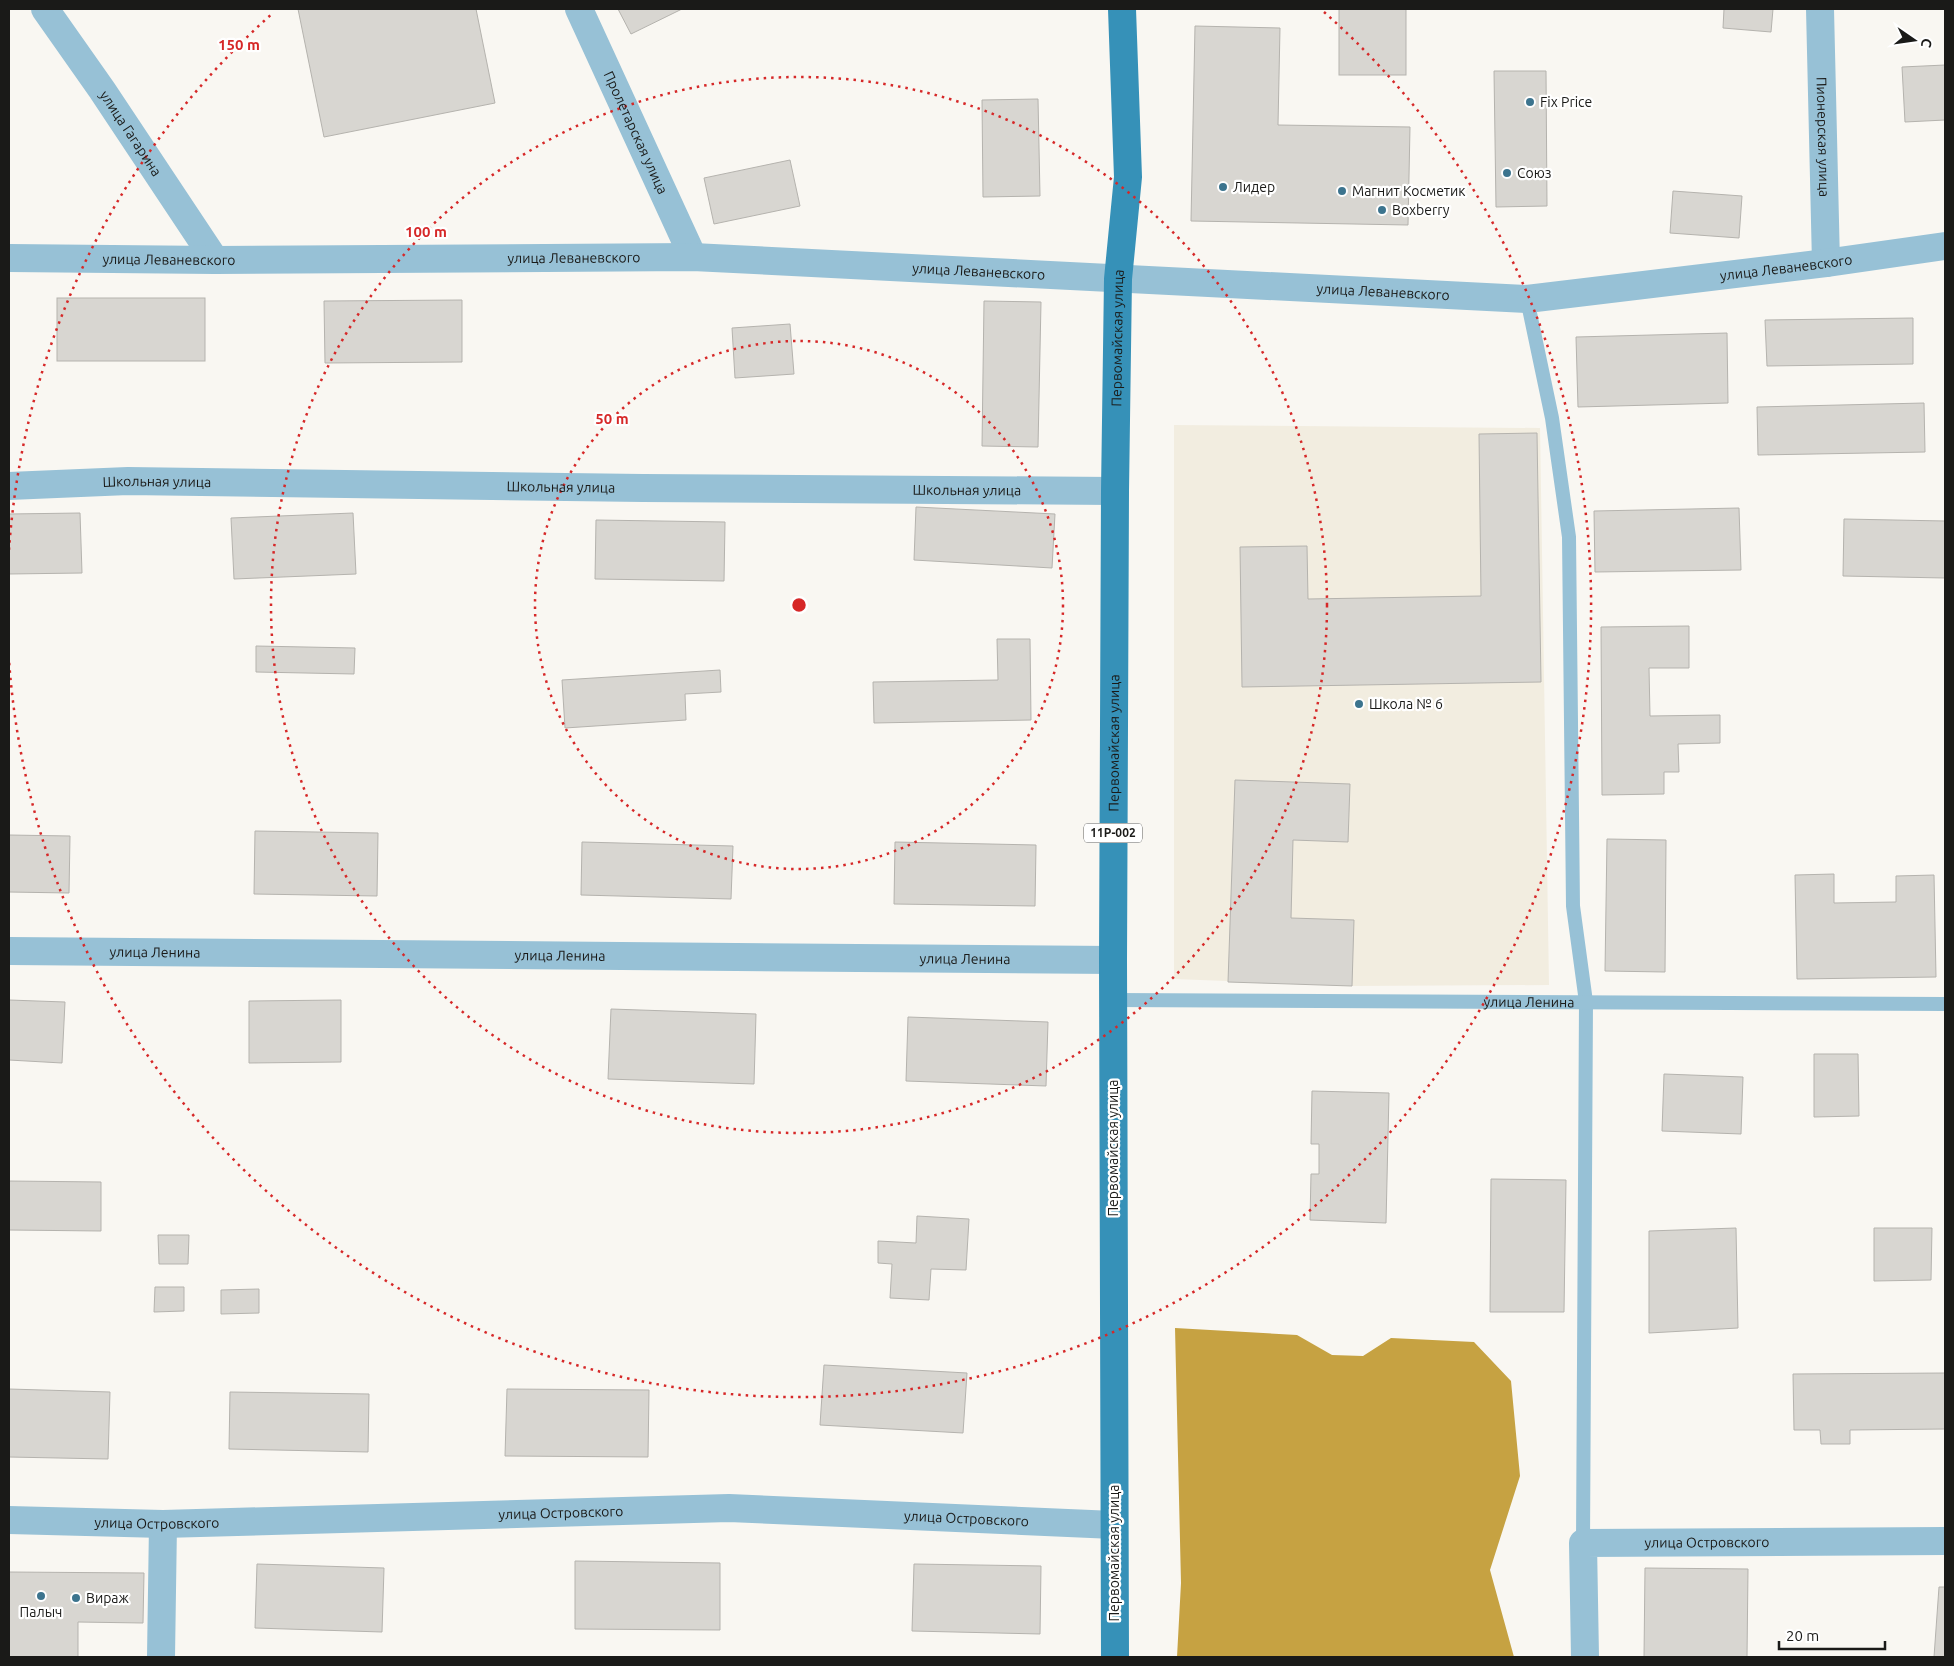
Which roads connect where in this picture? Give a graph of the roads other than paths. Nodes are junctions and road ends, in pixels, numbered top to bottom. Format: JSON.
{"nodes":[{"id":1,"x":45,"y":9,"type":"edge"},
{"id":2,"x":579,"y":9,"type":"edge"},
{"id":3,"x":1122,"y":9,"type":"edge"},
{"id":4,"x":1820,"y":9,"type":"edge"},
{"id":5,"x":1945,"y":246,"type":"edge"},
{"id":6,"x":693,"y":257,"type":"junction"},
{"id":7,"x":9,"y":258,"type":"edge"},
{"id":8,"x":215,"y":260,"type":"junction"},
{"id":9,"x":1826,"y":263,"type":"junction"},
{"id":10,"x":1118,"y":279,"type":"junction"},
{"id":11,"x":1527,"y":299,"type":"junction"},
{"id":12,"x":9,"y":486,"type":"edge"},
{"id":13,"x":1115,"y":490,"type":"junction"},
{"id":14,"x":9,"y":951,"type":"edge"},
{"id":15,"x":1113,"y":960,"type":"junction"},
{"id":16,"x":1113,"y":1000,"type":"junction"},
{"id":17,"x":1586,"y":1002,"type":"junction"},
{"id":18,"x":1945,"y":1004,"type":"edge"},
{"id":19,"x":9,"y":1520,"type":"edge"},
{"id":20,"x":163,"y":1524,"type":"junction"},
{"id":21,"x":1114,"y":1525,"type":"junction"},
{"id":22,"x":1945,"y":1541,"type":"edge"},
{"id":23,"x":1583,"y":1543,"type":"junction"},
{"id":24,"x":162,"y":1657,"type":"edge"},
{"id":25,"x":1115,"y":1657,"type":"edge"},
{"id":26,"x":1584,"y":1657,"type":"edge"}],
"edges":[{"from":1,"to":8,"type":"street","name":"улица Гагарина"},
{"from":2,"to":6,"type":"street","name":"Пролетарская улица"},
{"from":3,"to":10,"type":"main road","name":"Первомайская улица","number":"11Р-002"},
{"from":4,"to":9,"type":"street","name":"Пионерская улица"},
{"from":5,"to":9,"type":"street","name":"улица Леваневского"},
{"from":6,"to":8,"type":"street","name":"улица Леваневского"},
{"from":6,"to":10,"type":"street","name":"улица Леваневского"},
{"from":7,"to":8,"type":"street","name":"улица Леваневского"},
{"from":9,"to":11,"type":"street","name":"улица Леваневского"},
{"from":10,"to":11,"type":"street","name":"улица Леваневского"},
{"from":10,"to":13,"type":"main road","name":"Первомайская улица","number":"11Р-002"},
{"from":11,"to":17,"type":"lane"},
{"from":12,"to":13,"type":"street","name":"Школьная улица"},
{"from":13,"to":15,"type":"main road","name":"Первомайская улица","number":"11Р-002"},
{"from":14,"to":15,"type":"street","name":"улица Ленина"},
{"from":15,"to":16,"type":"main road","name":"Первомайская улица","number":"11Р-002"},
{"from":16,"to":17,"type":"lane","name":"улица Ленина"},
{"from":16,"to":21,"type":"main road","name":"Первомайская улица","number":"11Р-002"},
{"from":17,"to":18,"type":"lane","name":"улица Ленина"},
{"from":17,"to":23,"type":"lane"},
{"from":19,"to":20,"type":"street","name":"улица Островского"},
{"from":20,"to":21,"type":"street","name":"улица Островского"},
{"from":20,"to":24,"type":"street"},
{"from":21,"to":25,"type":"main road","name":"Первомайская улица","number":"11Р-002"},
{"from":22,"to":23,"type":"street","name":"улица Островского"},
{"from":23,"to":26,"type":"street"}]}
